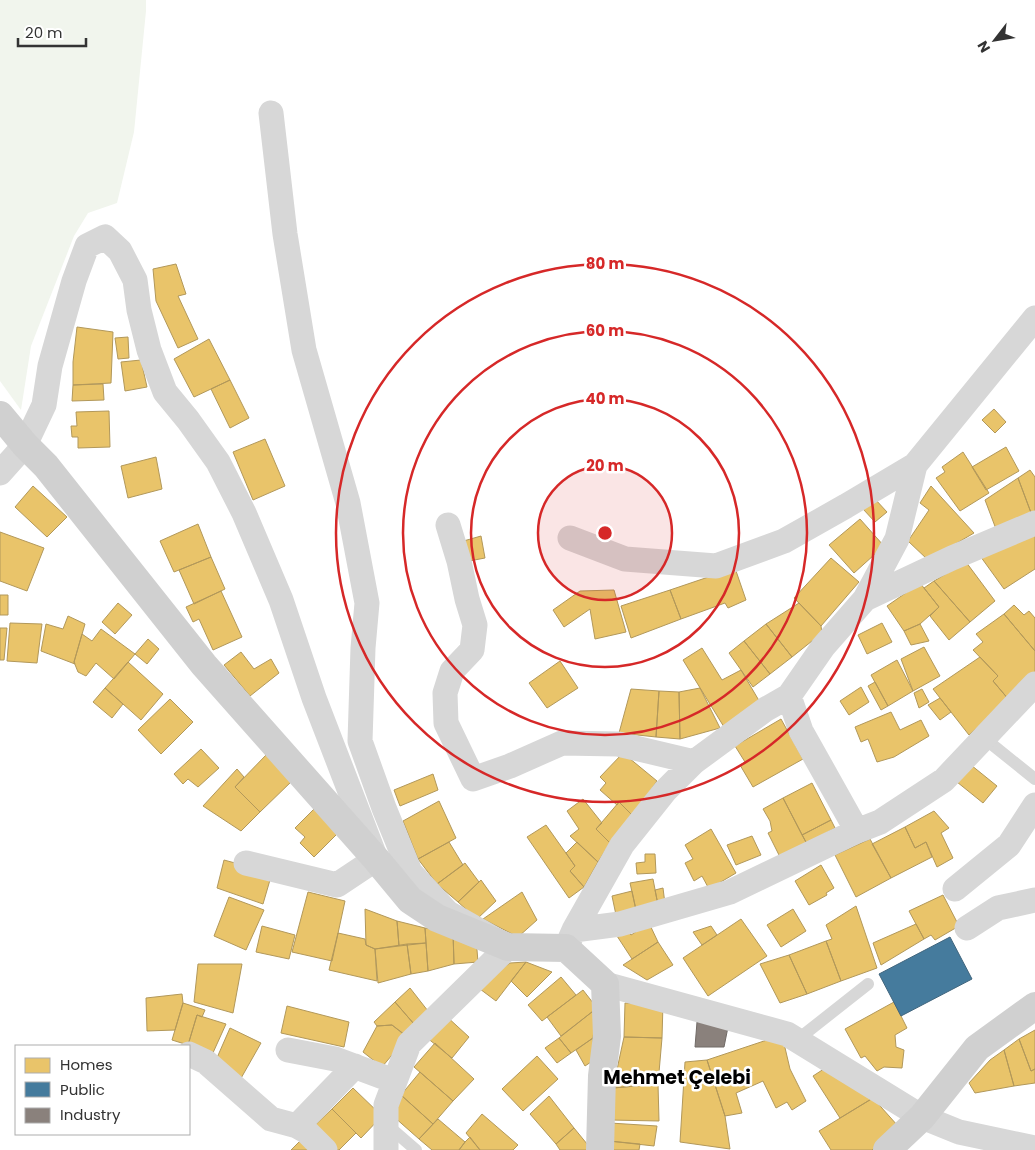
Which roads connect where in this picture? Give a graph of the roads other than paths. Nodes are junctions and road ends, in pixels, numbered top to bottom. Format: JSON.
{"nodes":[{"id":1,"x":271,"y":113,"type":"dead end"},
{"id":2,"x":1035,"y":318,"type":"edge"},
{"id":3,"x":0,"y":414,"type":"edge"},
{"id":4,"x":25,"y":446,"type":"junction"},
{"id":5,"x":915,"y":465,"type":"junction"},
{"id":6,"x":0,"y":473,"type":"edge"},
{"id":7,"x":1035,"y":523,"type":"edge"},
{"id":8,"x":448,"y":525,"type":"dead end"},
{"id":9,"x":570,"y":538,"type":"dead end"},
{"id":10,"x":865,"y":599,"type":"junction"},
{"id":11,"x":1035,"y":684,"type":"edge"},
{"id":12,"x":788,"y":696,"type":"junction"},
{"id":13,"x":984,"y":738,"type":"junction"},
{"id":14,"x":694,"y":762,"type":"junction"},
{"id":15,"x":1035,"y":779,"type":"edge"},
{"id":16,"x":1035,"y":805,"type":"edge"},
{"id":17,"x":858,"y":831,"type":"junction"},
{"id":18,"x":376,"y":859,"type":"junction"},
{"id":19,"x":246,"y":862,"type":"dead end"},
{"id":20,"x":955,"y":890,"type":"dead end"},
{"id":21,"x":1035,"y":900,"type":"edge"},
{"id":22,"x":967,"y":928,"type":"dead end"},
{"id":23,"x":570,"y":939,"type":"junction"},
{"id":24,"x":508,"y":947,"type":"junction"},
{"id":25,"x":605,"y":984,"type":"junction"},
{"id":26,"x":868,"y":984,"type":"dead end"},
{"id":27,"x":1035,"y":1006,"type":"edge"},
{"id":28,"x":797,"y":1040,"type":"junction"},
{"id":29,"x":288,"y":1050,"type":"dead end"},
{"id":30,"x":190,"y":1054,"type":"edge"},
{"id":31,"x":355,"y":1066,"type":"junction"},
{"id":32,"x":394,"y":1081,"type":"junction"},
{"id":33,"x":922,"y":1118,"type":"junction"},
{"id":34,"x":386,"y":1124,"type":"junction"},
{"id":35,"x":297,"y":1126,"type":"junction"},
{"id":36,"x":1035,"y":1148,"type":"edge"},
{"id":37,"x":325,"y":1150,"type":"edge"},
{"id":38,"x":386,"y":1150,"type":"edge"},
{"id":39,"x":416,"y":1150,"type":"edge"},
{"id":40,"x":600,"y":1150,"type":"edge"},
{"id":41,"x":887,"y":1150,"type":"edge"}],
"edges":[{"from":1,"to":24,"type":"street"},
{"from":2,"to":5,"type":"street"},
{"from":3,"to":4,"type":"main road"},
{"from":4,"to":6,"type":"street"},
{"from":4,"to":18,"type":"main road"},
{"from":4,"to":18,"type":"street"},
{"from":5,"to":9,"type":"street"},
{"from":5,"to":10,"type":"street"},
{"from":7,"to":10,"type":"street"},
{"from":8,"to":14,"type":"street"},
{"from":10,"to":12,"type":"street"},
{"from":11,"to":13,"type":"street"},
{"from":12,"to":14,"type":"street"},
{"from":12,"to":17,"type":"street"},
{"from":13,"to":15,"type":"lane"},
{"from":13,"to":17,"type":"street"},
{"from":14,"to":23,"type":"street"},
{"from":16,"to":20,"type":"street"},
{"from":17,"to":23,"type":"street"},
{"from":18,"to":19,"type":"street"},
{"from":18,"to":24,"type":"main road"},
{"from":21,"to":22,"type":"street"},
{"from":23,"to":24,"type":"main road"},
{"from":23,"to":25,"type":"main road"},
{"from":24,"to":32,"type":"street"},
{"from":25,"to":28,"type":"street"},
{"from":25,"to":40,"type":"main road"},
{"from":26,"to":28,"type":"lane"},
{"from":27,"to":33,"type":"main road"},
{"from":28,"to":33,"type":"street"},
{"from":29,"to":31,"type":"street"},
{"from":30,"to":35,"type":"street"},
{"from":31,"to":32,"type":"street"},
{"from":31,"to":35,"type":"street"},
{"from":32,"to":34,"type":"street"},
{"from":33,"to":36,"type":"street"},
{"from":33,"to":41,"type":"main road"},
{"from":34,"to":38,"type":"street"},
{"from":34,"to":39,"type":"lane"},
{"from":35,"to":37,"type":"street"}]}
